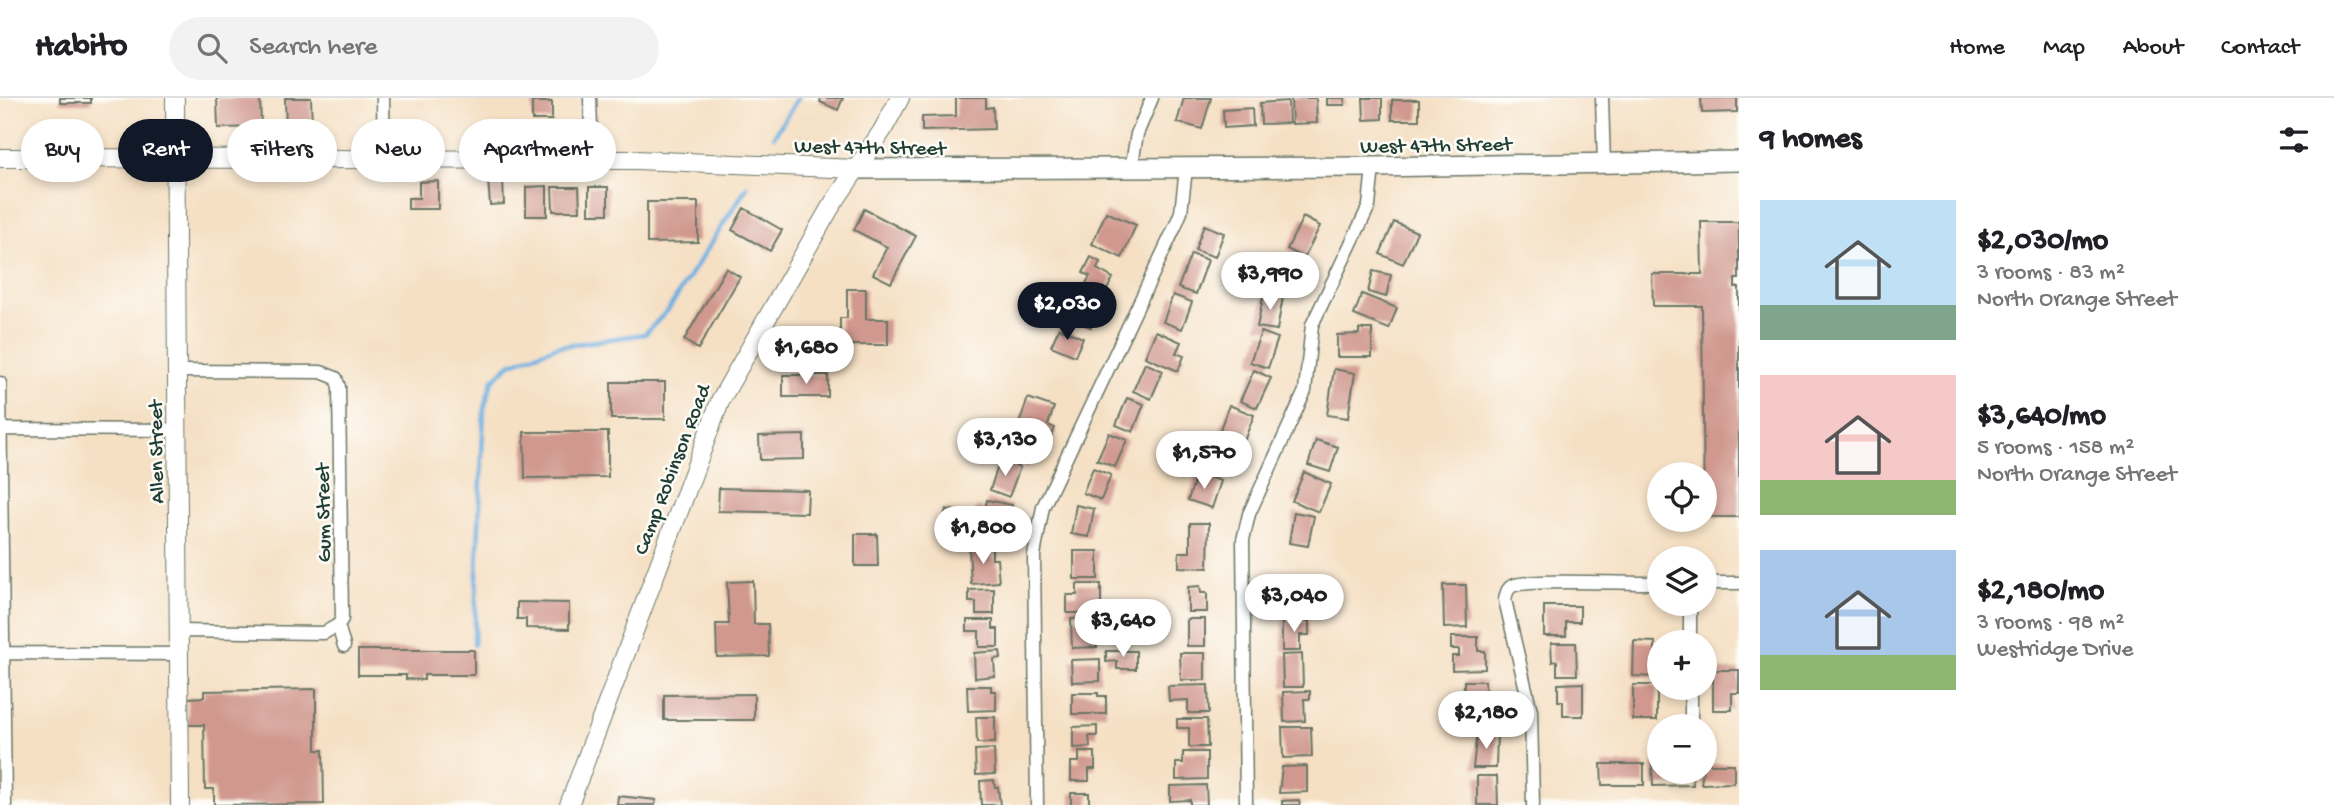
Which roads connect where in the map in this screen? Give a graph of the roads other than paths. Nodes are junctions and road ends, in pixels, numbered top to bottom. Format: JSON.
{"nodes":[{"id":1,"x":175,"y":98,"type":"edge"},
{"id":2,"x":383,"y":98,"type":"edge"},
{"id":3,"x":590,"y":98,"type":"edge"},
{"id":4,"x":900,"y":98,"type":"edge"},
{"id":5,"x":1152,"y":98,"type":"edge"},
{"id":6,"x":1602,"y":98,"type":"edge"},
{"id":7,"x":175,"y":119,"type":"edge"},
{"id":8,"x":383,"y":119,"type":"edge"},
{"id":9,"x":591,"y":119,"type":"edge"},
{"id":10,"x":0,"y":158,"type":"edge"},
{"id":11,"x":118,"y":158,"type":"edge"},
{"id":12,"x":213,"y":158,"type":"edge"},
{"id":13,"x":351,"y":160,"type":"edge"},
{"id":14,"x":616,"y":161,"type":"edge"},
{"id":15,"x":1739,"y":161,"type":"edge"},
{"id":16,"x":1604,"y":165,"type":"junction"},
{"id":17,"x":1373,"y":167,"type":"junction"},
{"id":18,"x":856,"y":169,"type":"junction"},
{"id":19,"x":1131,"y":169,"type":"junction"},
{"id":20,"x":1186,"y":169,"type":"junction"},
{"id":21,"x":176,"y":182,"type":"edge"},
{"id":22,"x":176,"y":371,"type":"junction"},
{"id":23,"x":0,"y":383,"type":"edge"},
{"id":24,"x":0,"y":429,"type":"edge"},
{"id":25,"x":177,"y":430,"type":"junction"},
{"id":26,"x":1647,"y":583,"type":"edge"},
{"id":27,"x":1717,"y":583,"type":"edge"},
{"id":28,"x":1739,"y":583,"type":"edge"},
{"id":29,"x":338,"y":625,"type":"junction"},
{"id":30,"x":178,"y":631,"type":"junction"},
{"id":31,"x":344,"y":646,"type":"dead end"},
{"id":32,"x":1,"y":653,"type":"edge"},
{"id":33,"x":179,"y":653,"type":"junction"},
{"id":34,"x":5,"y":805,"type":"edge"},
{"id":35,"x":180,"y":805,"type":"edge"},
{"id":36,"x":569,"y":805,"type":"edge"},
{"id":37,"x":1037,"y":805,"type":"edge"},
{"id":38,"x":1246,"y":805,"type":"edge"},
{"id":39,"x":1533,"y":805,"type":"edge"}],
"edges":[{"from":1,"to":7,"type":"street","name":"Allen Street"},
{"from":2,"to":8,"type":"street"},
{"from":3,"to":9,"type":"street"},
{"from":4,"to":18,"type":"street","name":"Camp Robinson Road"},
{"from":5,"to":19,"type":"street"},
{"from":6,"to":16,"type":"street"},
{"from":10,"to":11,"type":"street","name":"West 47th Street"},
{"from":12,"to":13,"type":"street","name":"West 47th Street"},
{"from":14,"to":18,"type":"street","name":"West 47th Street"},
{"from":15,"to":16,"type":"main road","name":"West 47th Street"},
{"from":16,"to":17,"type":"main road","name":"West 47th Street"},
{"from":17,"to":20,"type":"main road","name":"West 47th Street"},
{"from":17,"to":38,"type":"street"},
{"from":18,"to":19,"type":"main road","name":"West 47th Street"},
{"from":18,"to":36,"type":"street","name":"Camp Robinson Road"},
{"from":19,"to":20,"type":"main road","name":"West 47th Street"},
{"from":20,"to":37,"type":"street"},
{"from":21,"to":22,"type":"street","name":"Allen Street"},
{"from":22,"to":25,"type":"street","name":"Allen Street"},
{"from":22,"to":29,"type":"street","name":"Gum Street"},
{"from":23,"to":24,"type":"street"},
{"from":24,"to":25,"type":"street"},
{"from":24,"to":32,"type":"street"},
{"from":25,"to":30,"type":"street","name":"Allen Street"},
{"from":26,"to":39,"type":"street"},
{"from":27,"to":28,"type":"street"},
{"from":29,"to":30,"type":"street"},
{"from":29,"to":31,"type":"street","name":"Gum Street"},
{"from":30,"to":33,"type":"street","name":"Allen Street"},
{"from":32,"to":33,"type":"street"},
{"from":32,"to":34,"type":"street"},
{"from":33,"to":35,"type":"street","name":"Allen Street"}]}
